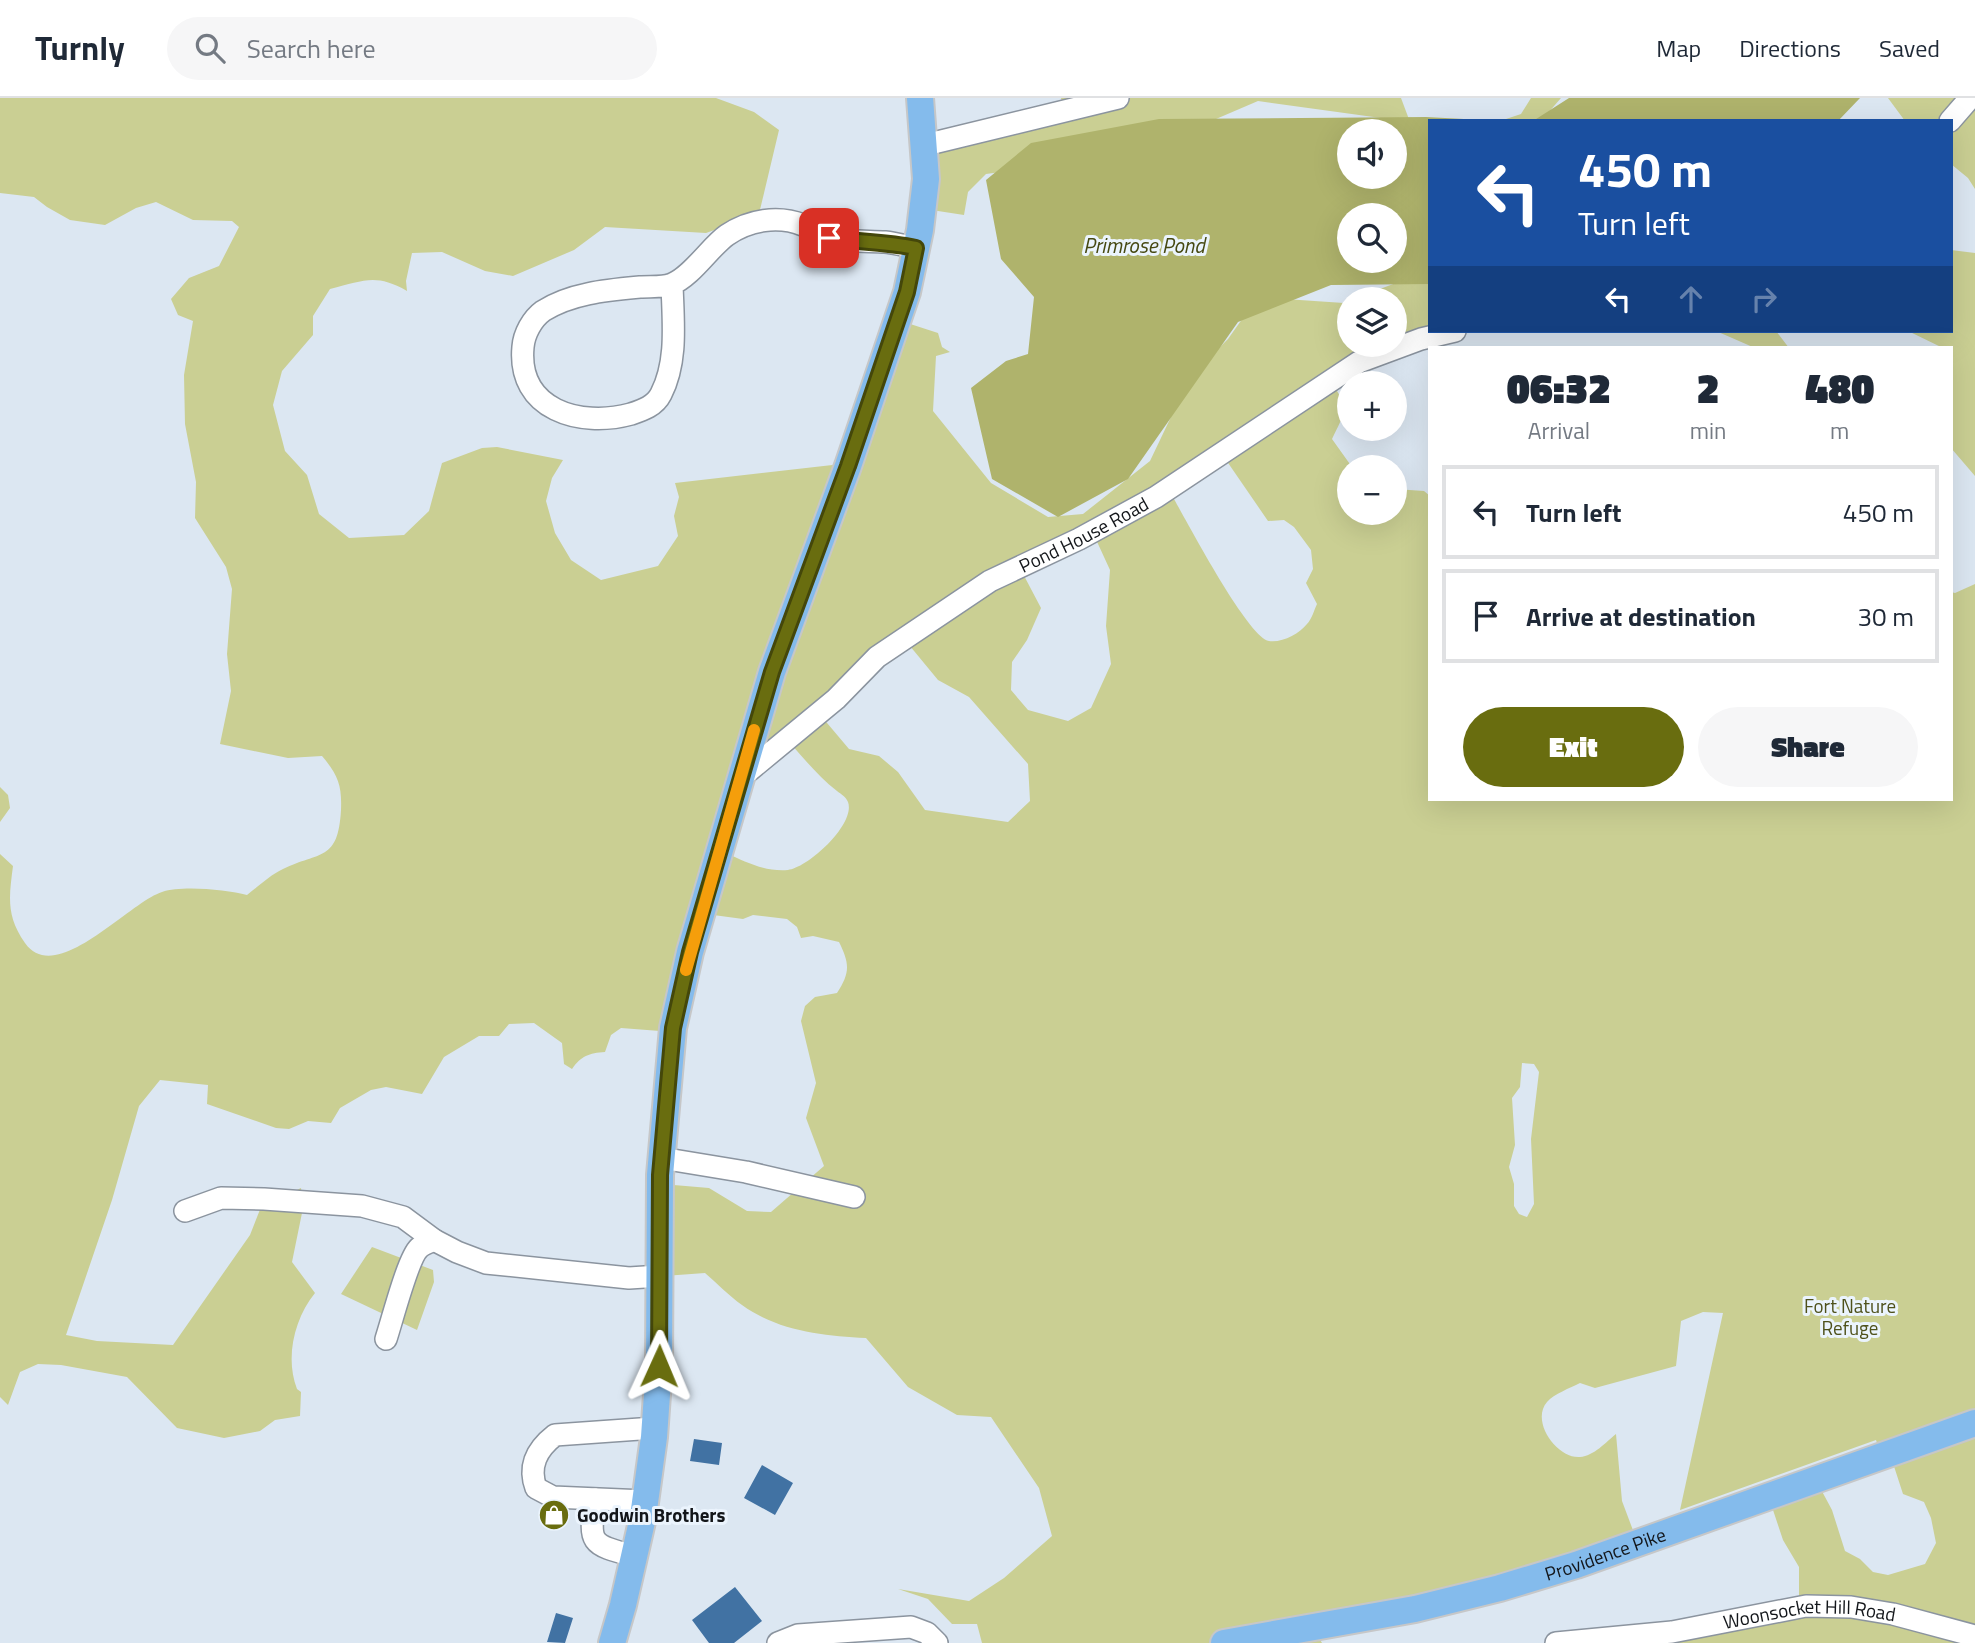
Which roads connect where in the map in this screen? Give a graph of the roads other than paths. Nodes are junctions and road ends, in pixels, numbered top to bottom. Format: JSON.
{"nodes":[{"id":1,"x":920,"y":98,"type":"edge"},
{"id":2,"x":1118,"y":98,"type":"edge"},
{"id":3,"x":1970,"y":98,"type":"edge"},
{"id":4,"x":1952,"y":119,"type":"edge"},
{"id":5,"x":925,"y":145,"type":"junction"},
{"id":6,"x":916,"y":248,"type":"junction"},
{"id":7,"x":672,"y":284,"type":"junction"},
{"id":8,"x":1446,"y":333,"type":"edge"},
{"id":9,"x":739,"y":779,"type":"junction"},
{"id":10,"x":661,"y":1158,"type":"junction"},
{"id":11,"x":854,"y":1197,"type":"dead end"},
{"id":12,"x":185,"y":1210,"type":"dead end"},
{"id":13,"x":434,"y":1240,"type":"junction"},
{"id":14,"x":660,"y":1276,"type":"junction"},
{"id":15,"x":386,"y":1339,"type":"dead end"},
{"id":16,"x":1975,"y":1423,"type":"edge"},
{"id":17,"x":654,"y":1428,"type":"junction"},
{"id":18,"x":595,"y":1499,"type":"junction"},
{"id":19,"x":645,"y":1501,"type":"junction"},
{"id":20,"x":634,"y":1556,"type":"junction"},
{"id":21,"x":1316,"y":1636,"type":"edge"},
{"id":22,"x":1975,"y":1636,"type":"edge"},
{"id":23,"x":612,"y":1643,"type":"edge"},
{"id":24,"x":778,"y":1643,"type":"edge"},
{"id":25,"x":937,"y":1643,"type":"edge"},
{"id":26,"x":1224,"y":1643,"type":"edge"},
{"id":27,"x":1556,"y":1643,"type":"edge"}],
"edges":[{"from":1,"to":5,"type":"main road"},
{"from":2,"to":5,"type":"street"},
{"from":3,"to":4,"type":"street"},
{"from":5,"to":6,"type":"main road"},
{"from":6,"to":7,"type":"street"},
{"from":6,"to":9,"type":"main road"},
{"from":7,"to":7,"type":"street"},
{"from":8,"to":9,"type":"street","name":"Pond House Road"},
{"from":9,"to":10,"type":"main road"},
{"from":10,"to":11,"type":"street"},
{"from":10,"to":14,"type":"main road"},
{"from":12,"to":13,"type":"street"},
{"from":13,"to":14,"type":"street"},
{"from":13,"to":15,"type":"street"},
{"from":14,"to":17,"type":"main road"},
{"from":16,"to":21,"type":"main road","name":"Providence Pike"},
{"from":17,"to":18,"type":"street"},
{"from":17,"to":19,"type":"main road"},
{"from":18,"to":19,"type":"street"},
{"from":18,"to":20,"type":"street"},
{"from":19,"to":20,"type":"main road"},
{"from":20,"to":23,"type":"main road"},
{"from":21,"to":26,"type":"main road","name":"Providence Pike"},
{"from":22,"to":27,"type":"street","name":"Woonsocket Hill Road"},
{"from":24,"to":25,"type":"street"}]}
